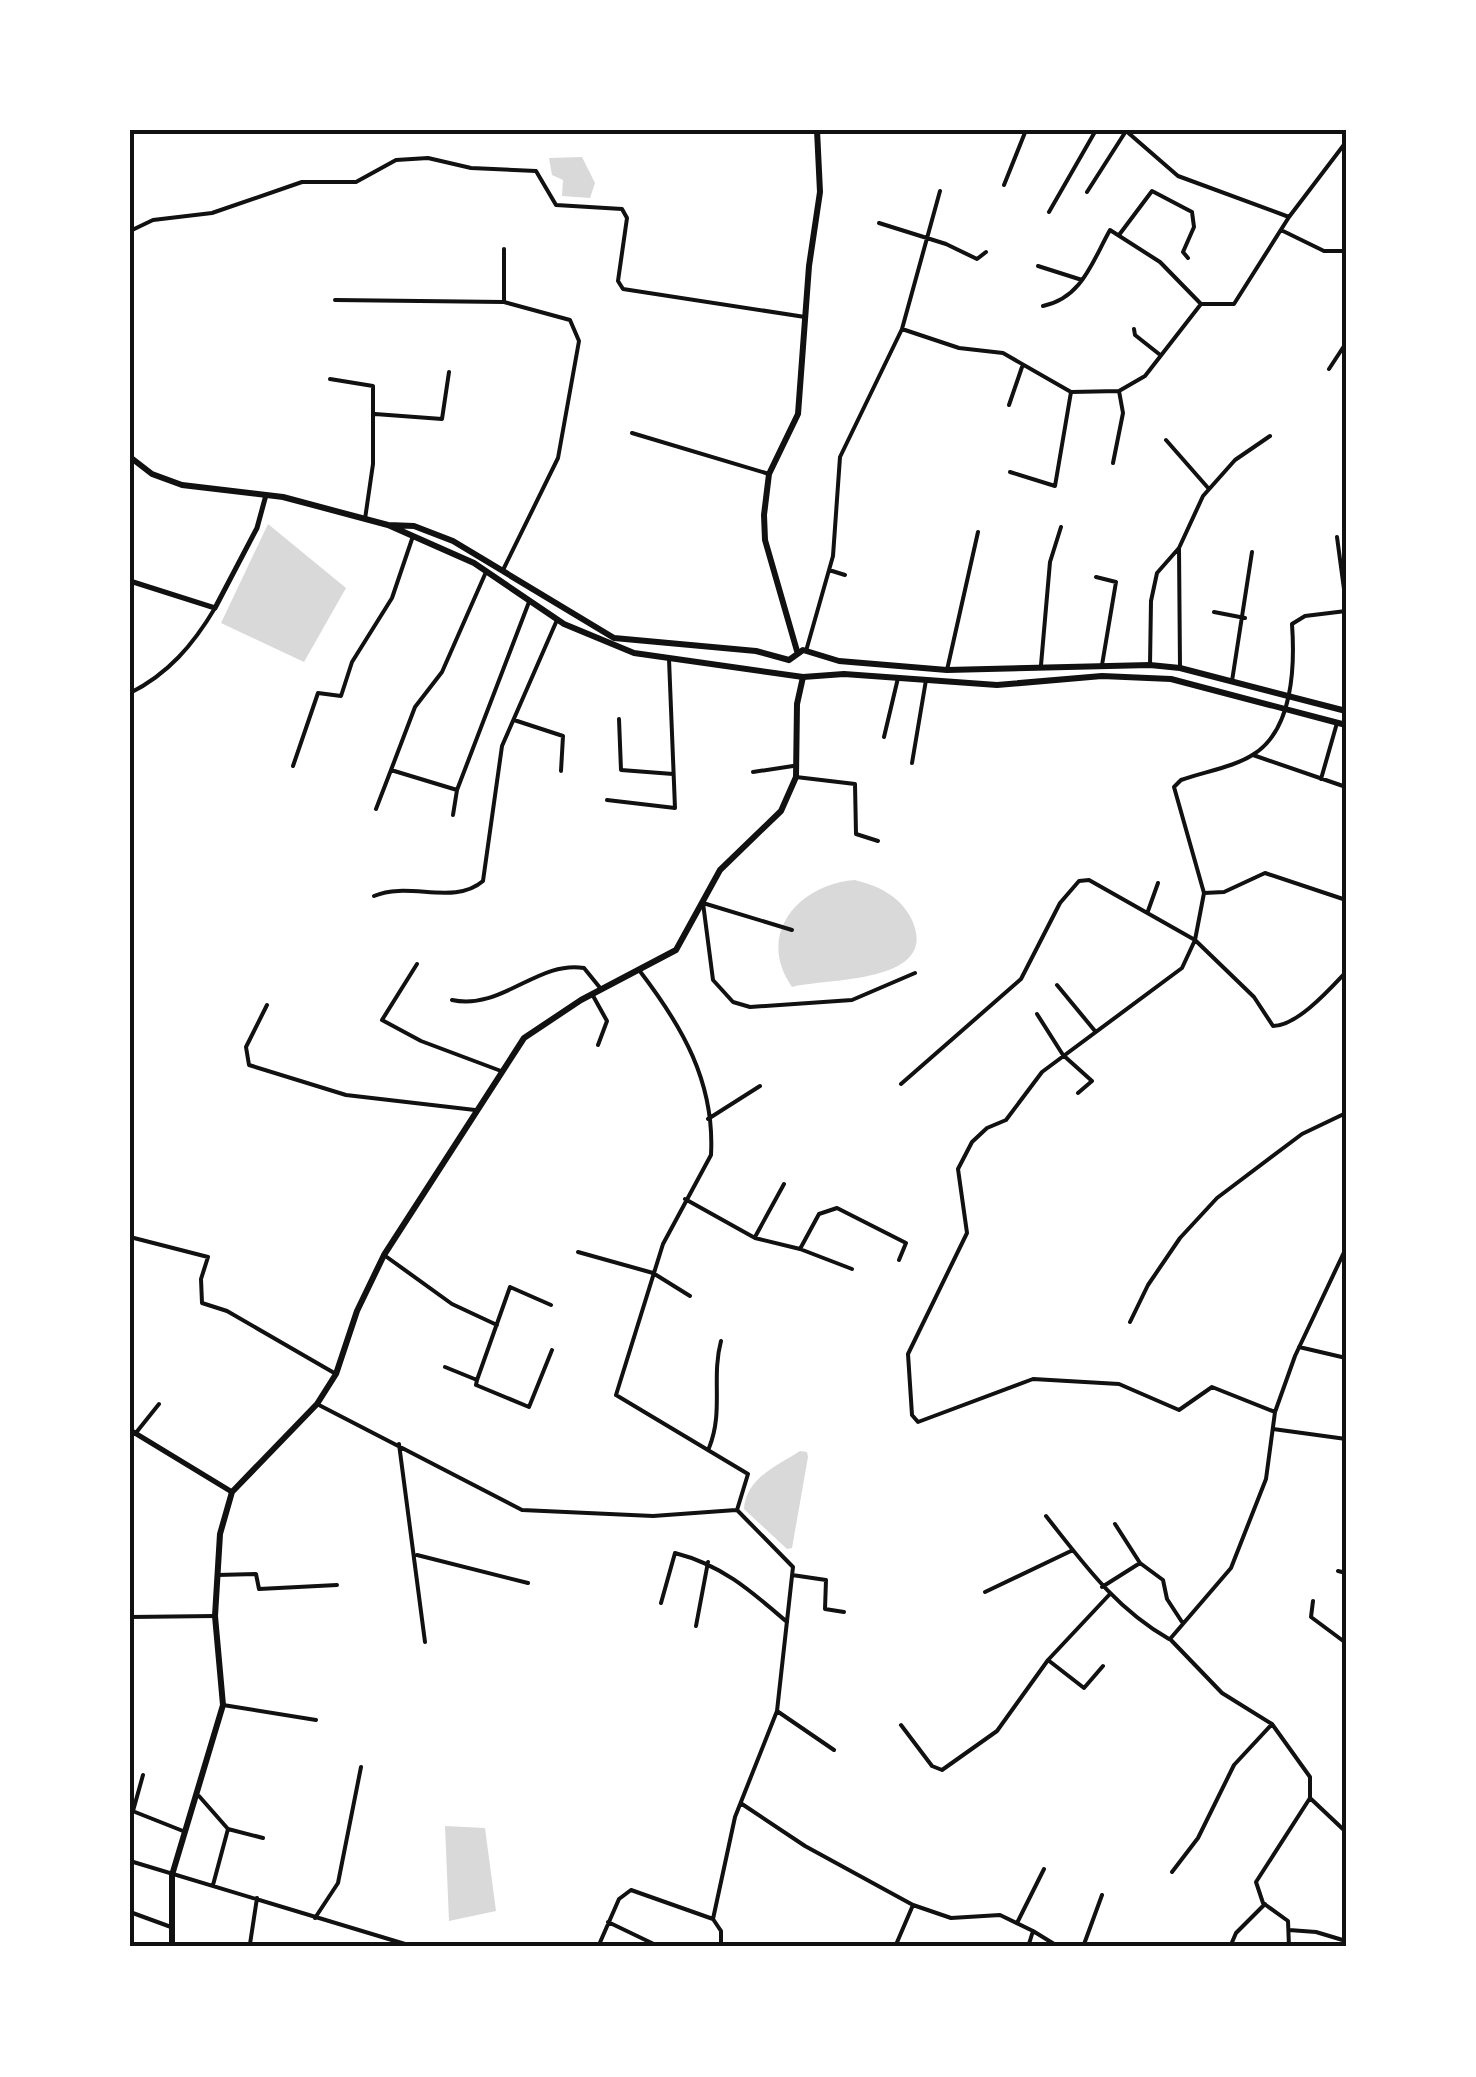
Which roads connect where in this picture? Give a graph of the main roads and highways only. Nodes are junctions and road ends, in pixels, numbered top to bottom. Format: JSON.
{"nodes":[{"id":1,"x":817,"y":130,"type":"edge"},
{"id":2,"x":130,"y":457,"type":"edge"},
{"id":3,"x":388,"y":525,"type":"junction"},
{"id":4,"x":797,"y":651,"type":"junction"},
{"id":5,"x":809,"y":652,"type":"junction"},
{"id":6,"x":789,"y":660,"type":"junction"},
{"id":7,"x":1102,"y":665,"type":"junction"},
{"id":8,"x":792,"y":673,"type":"junction"},
{"id":9,"x":806,"y":676,"type":"junction"},
{"id":10,"x":1102,"y":676,"type":"junction"},
{"id":11,"x":1346,"y":711,"type":"edge"},
{"id":12,"x":1342,"y":724,"type":"edge"},
{"id":13,"x":172,"y":1947,"type":"edge"}],
"edges":[{"from":1,"to":4,"type":"main road"},
{"from":2,"to":3,"type":"main road"},
{"from":3,"to":6,"type":"main road"},
{"from":3,"to":8,"type":"main road"},
{"from":4,"to":5,"type":"main road"},
{"from":4,"to":6,"type":"main road"},
{"from":5,"to":7,"type":"main road"},
{"from":5,"to":9,"type":"main road"},
{"from":6,"to":8,"type":"main road"},
{"from":7,"to":10,"type":"main road"},
{"from":7,"to":11,"type":"main road"},
{"from":8,"to":9,"type":"main road"},
{"from":9,"to":10,"type":"main road"},
{"from":9,"to":13,"type":"main road"},
{"from":10,"to":12,"type":"main road"}]}
